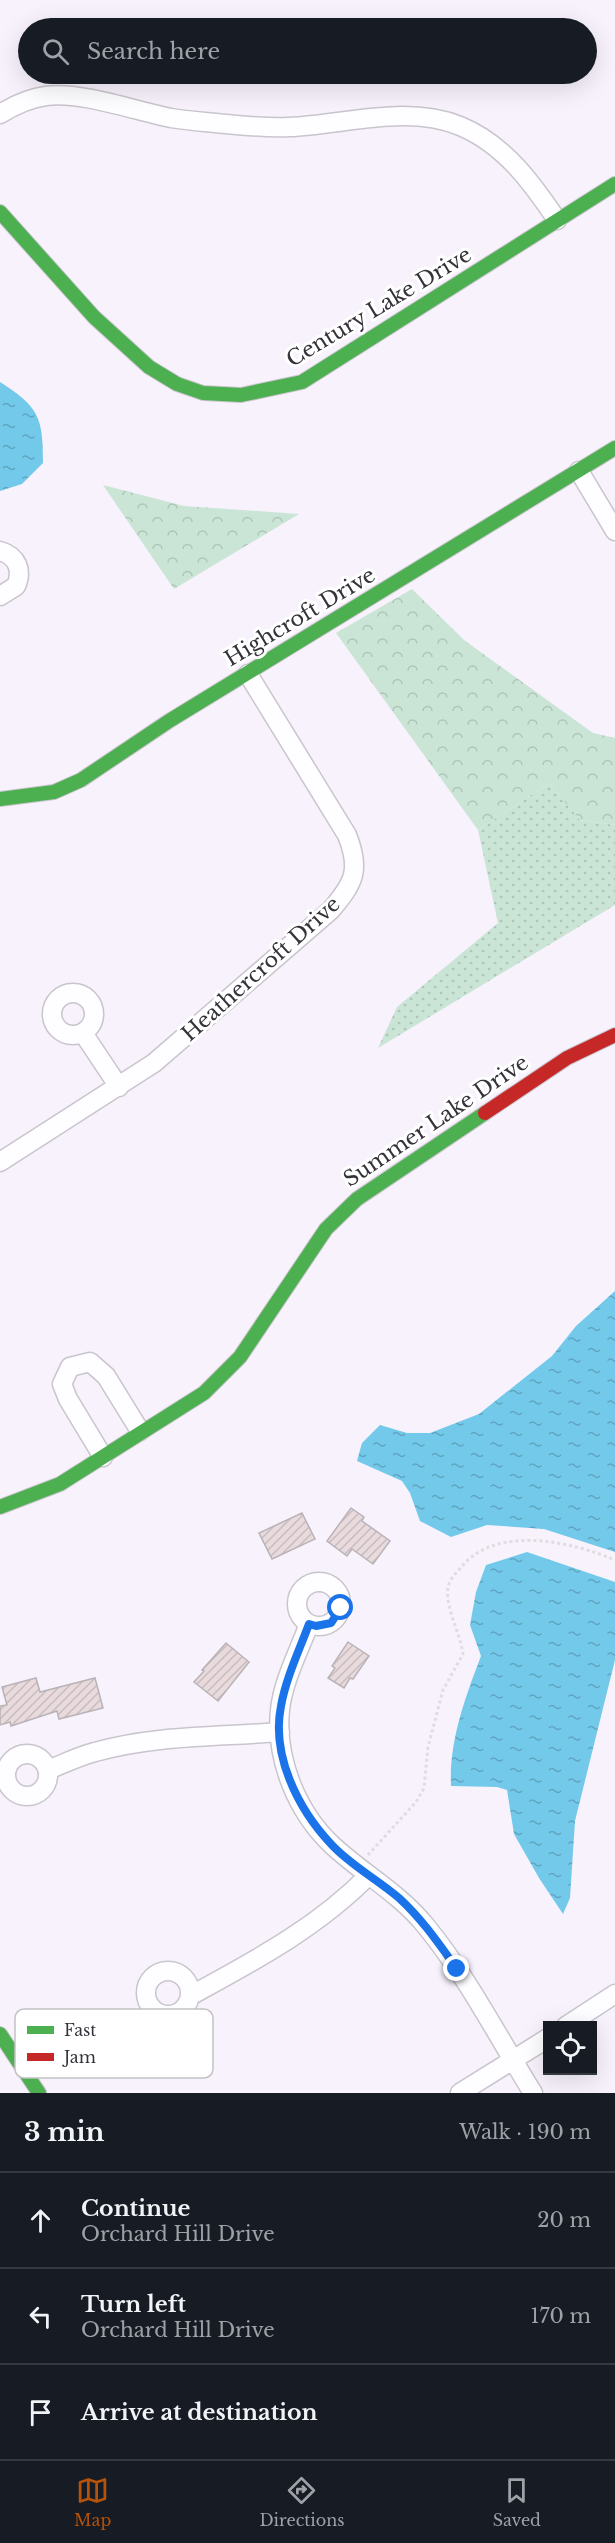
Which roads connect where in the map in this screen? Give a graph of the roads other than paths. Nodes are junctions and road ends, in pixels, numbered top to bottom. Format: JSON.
{"nodes":[{"id":1,"x":0,"y":114,"type":"edge"},
{"id":2,"x":615,"y":184,"type":"edge"},
{"id":3,"x":0,"y":212,"type":"edge"},
{"id":4,"x":557,"y":220,"type":"junction"},
{"id":5,"x":615,"y":448,"type":"edge"},
{"id":6,"x":579,"y":471,"type":"junction"},
{"id":7,"x":615,"y":531,"type":"edge"},
{"id":8,"x":0,"y":551,"type":"edge"},
{"id":9,"x":0,"y":596,"type":"edge"},
{"id":10,"x":248,"y":674,"type":"junction"},
{"id":11,"x":0,"y":799,"type":"edge"},
{"id":12,"x":83,"y":1033,"type":"dead end"},
{"id":13,"x":615,"y":1035,"type":"edge"},
{"id":14,"x":119,"y":1088,"type":"junction"},
{"id":15,"x":0,"y":1162,"type":"edge"},
{"id":16,"x":140,"y":1431,"type":"junction"},
{"id":17,"x":103,"y":1457,"type":"junction"},
{"id":18,"x":0,"y":1507,"type":"edge"},
{"id":19,"x":309,"y":1624,"type":"dead end"},
{"id":20,"x":280,"y":1732,"type":"junction"},
{"id":21,"x":48,"y":1770,"type":"dead end"},
{"id":22,"x":369,"y":1875,"type":"junction"},
{"id":23,"x":615,"y":1994,"type":"edge"},
{"id":24,"x":190,"y":1996,"type":"dead end"},
{"id":25,"x":572,"y":2021,"type":"edge"},
{"id":26,"x":0,"y":2034,"type":"edge"},
{"id":27,"x":543,"y":2041,"type":"edge"},
{"id":28,"x":15,"y":2057,"type":"edge"},
{"id":29,"x":512,"y":2060,"type":"junction"},
{"id":30,"x":29,"y":2078,"type":"edge"},
{"id":31,"x":39,"y":2093,"type":"edge"},
{"id":32,"x":460,"y":2093,"type":"edge"},
{"id":33,"x":533,"y":2093,"type":"edge"}],
"edges":[{"from":1,"to":4,"type":"street"},
{"from":2,"to":4,"type":"street","name":"Century Lake Drive"},
{"from":3,"to":4,"type":"street","name":"Century Lake Drive"},
{"from":5,"to":6,"type":"street","name":"Highcroft Drive"},
{"from":6,"to":7,"type":"street"},
{"from":6,"to":10,"type":"street","name":"Highcroft Drive"},
{"from":8,"to":9,"type":"street"},
{"from":10,"to":11,"type":"street","name":"Highcroft Drive"},
{"from":10,"to":14,"type":"street","name":"Heathercroft Drive"},
{"from":12,"to":14,"type":"street"},
{"from":13,"to":16,"type":"street","name":"Summer Lake Drive"},
{"from":14,"to":15,"type":"street","name":"Heathercroft Drive"},
{"from":16,"to":17,"type":"street","name":"Summer Lake Drive"},
{"from":16,"to":17,"type":"street"},
{"from":17,"to":18,"type":"street","name":"Summer Lake Drive"},
{"from":19,"to":20,"type":"street"},
{"from":20,"to":21,"type":"street"},
{"from":20,"to":22,"type":"street"},
{"from":22,"to":24,"type":"street"},
{"from":22,"to":29,"type":"street"},
{"from":23,"to":25,"type":"street"},
{"from":26,"to":28,"type":"street"},
{"from":27,"to":29,"type":"street"},
{"from":29,"to":32,"type":"street"},
{"from":29,"to":33,"type":"street"},
{"from":30,"to":31,"type":"street"}]}
